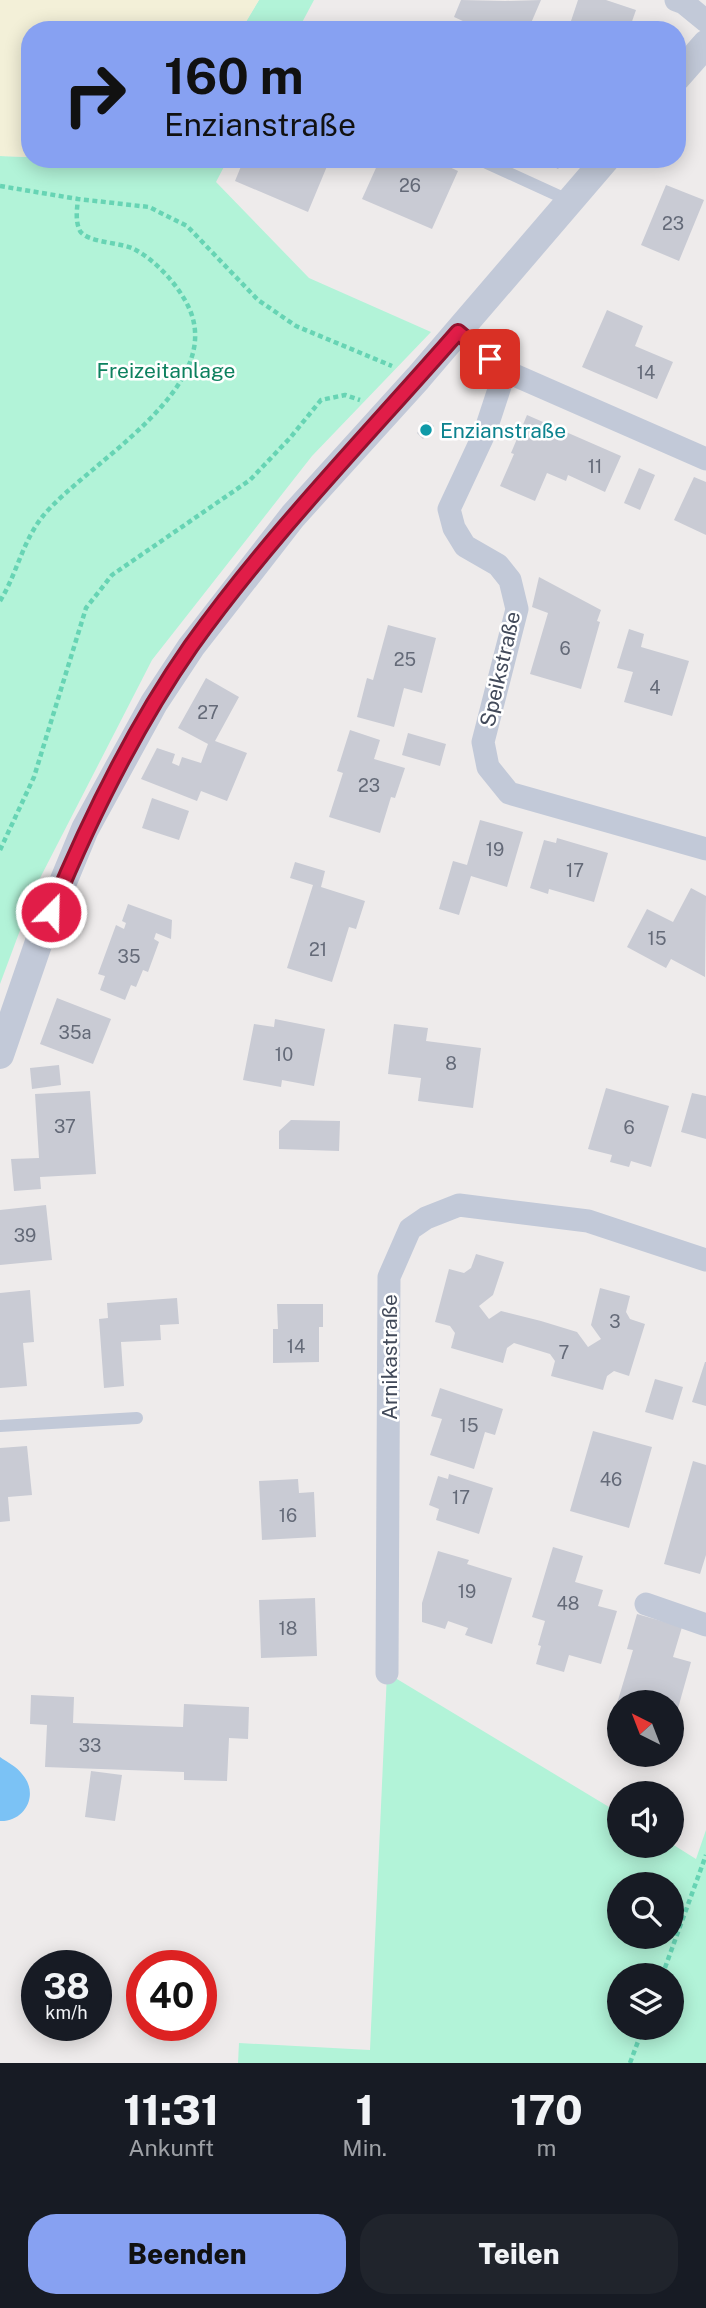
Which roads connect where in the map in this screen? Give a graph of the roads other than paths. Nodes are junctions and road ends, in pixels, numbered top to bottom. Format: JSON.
{"nodes":[{"id":1,"x":676,"y":0,"type":"edge"},
{"id":2,"x":706,"y":21,"type":"edge"},
{"id":3,"x":706,"y":44,"type":"edge"},
{"id":4,"x":686,"y":67,"type":"edge"},
{"id":5,"x":498,"y":168,"type":"edge"},
{"id":6,"x":598,"y":168,"type":"edge"},
{"id":7,"x":570,"y":201,"type":"junction"},
{"id":8,"x":458,"y":332,"type":"junction"},
{"id":9,"x":505,"y":371,"type":"junction"},
{"id":10,"x":706,"y":459,"type":"edge"},
{"id":11,"x":706,"y":849,"type":"edge"},
{"id":12,"x":0,"y":1055,"type":"edge"},
{"id":13,"x":706,"y":1260,"type":"edge"},
{"id":14,"x":137,"y":1418,"type":"dead end"},
{"id":15,"x":0,"y":1426,"type":"edge"},
{"id":16,"x":646,"y":1604,"type":"dead end"},
{"id":17,"x":706,"y":1625,"type":"edge"},
{"id":18,"x":387,"y":1673,"type":"dead end"}],
"edges":[{"from":1,"to":2,"type":"street"},
{"from":3,"to":4,"type":"street"},
{"from":5,"to":7,"type":"lane"},
{"from":6,"to":7,"type":"street"},
{"from":7,"to":8,"type":"street"},
{"from":8,"to":9,"type":"street"},
{"from":8,"to":12,"type":"street"},
{"from":9,"to":10,"type":"street"},
{"from":9,"to":11,"type":"street","name":"Speikstraße"},
{"from":13,"to":18,"type":"street","name":"Arnikastraße"},
{"from":14,"to":15,"type":"lane"},
{"from":16,"to":17,"type":"street"}]}
